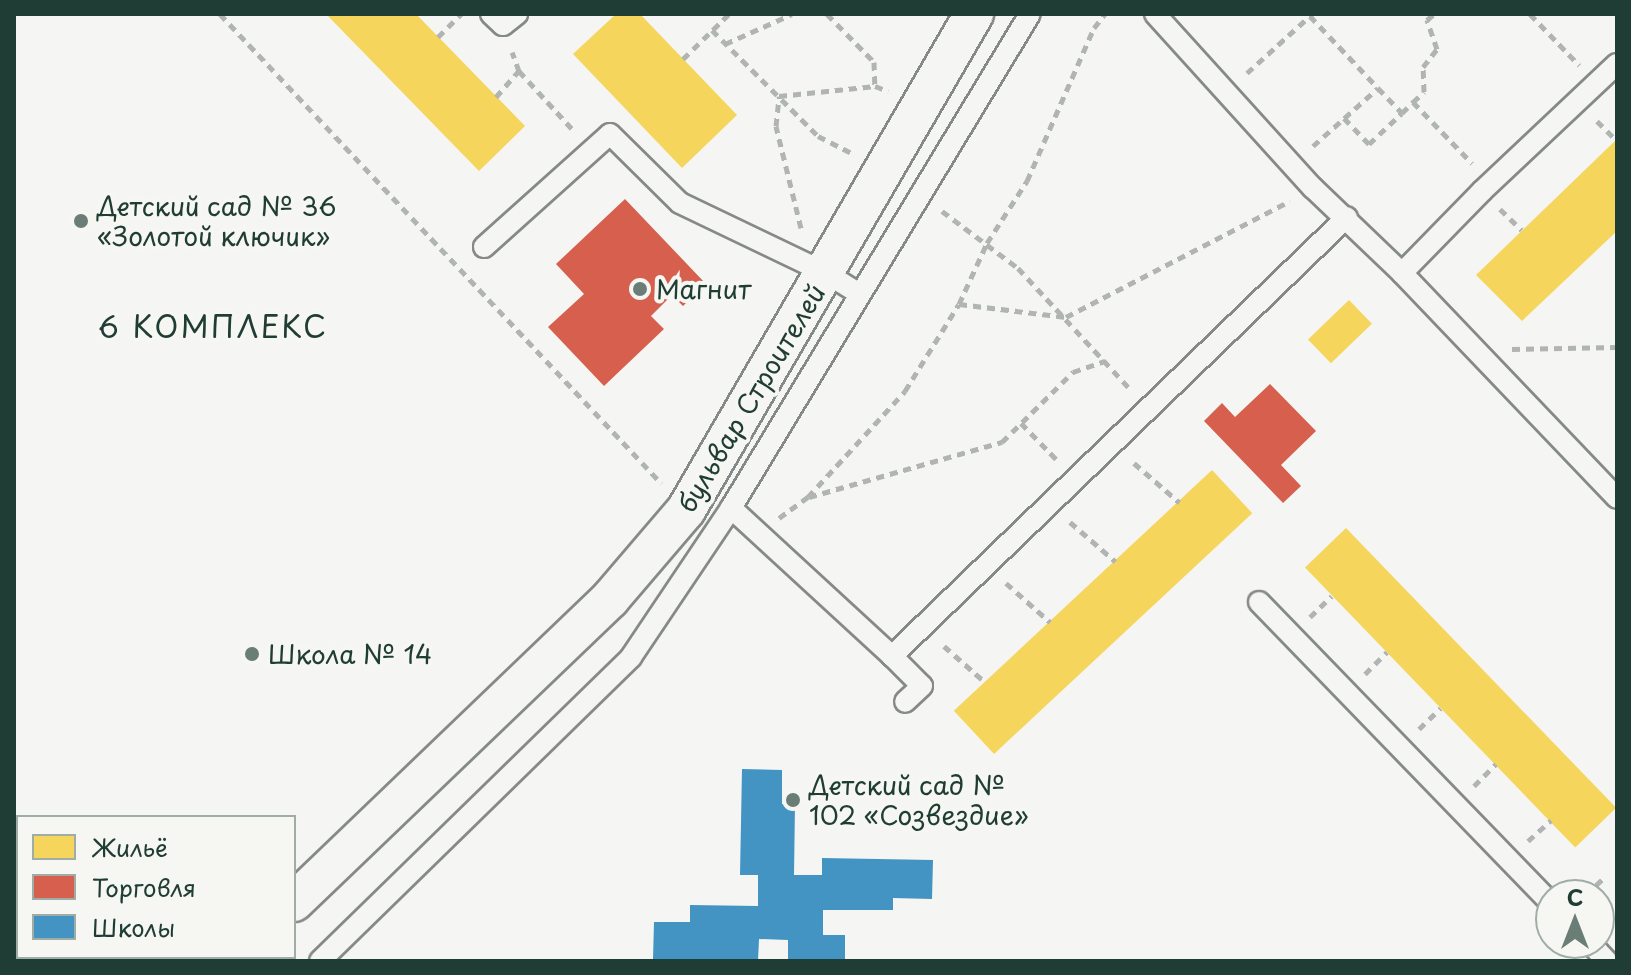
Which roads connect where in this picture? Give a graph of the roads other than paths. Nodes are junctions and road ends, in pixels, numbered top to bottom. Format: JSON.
{"nodes":[{"id":1,"x":974,"y":14,"type":"edge"},
{"id":2,"x":1030,"y":14,"type":"edge"},
{"id":3,"x":1155,"y":14,"type":"edge"},
{"id":4,"x":1617,"y":64,"type":"edge"},
{"id":5,"x":1347,"y":217,"type":"junction"},
{"id":6,"x":484,"y":247,"type":"dead end"},
{"id":7,"x":818,"y":269,"type":"junction"},
{"id":8,"x":1402,"y":273,"type":"junction"},
{"id":9,"x":858,"y":293,"type":"junction"},
{"id":10,"x":1617,"y":498,"type":"edge"},
{"id":11,"x":731,"y":508,"type":"junction"},
{"id":12,"x":1259,"y":602,"type":"dead end"},
{"id":13,"x":892,"y":656,"type":"junction"},
{"id":14,"x":905,"y":702,"type":"dead end"},
{"id":15,"x":1535,"y":887,"type":"edge"},
{"id":16,"x":296,"y":900,"type":"edge"},
{"id":17,"x":320,"y":961,"type":"edge"}],
"edges":[{"from":1,"to":7,"type":"street","name":"бульвар Строителей"},
{"from":2,"to":9,"type":"lane"},
{"from":3,"to":5,"type":"lane"},
{"from":4,"to":8,"type":"lane"},
{"from":5,"to":8,"type":"lane"},
{"from":5,"to":13,"type":"lane"},
{"from":6,"to":7,"type":"lane"},
{"from":7,"to":9,"type":"lane"},
{"from":7,"to":16,"type":"street","name":"бульвар Строителей"},
{"from":8,"to":10,"type":"lane"},
{"from":9,"to":11,"type":"lane"},
{"from":11,"to":13,"type":"lane"},
{"from":11,"to":17,"type":"lane"},
{"from":12,"to":15,"type":"lane"},
{"from":13,"to":14,"type":"lane"}]}
